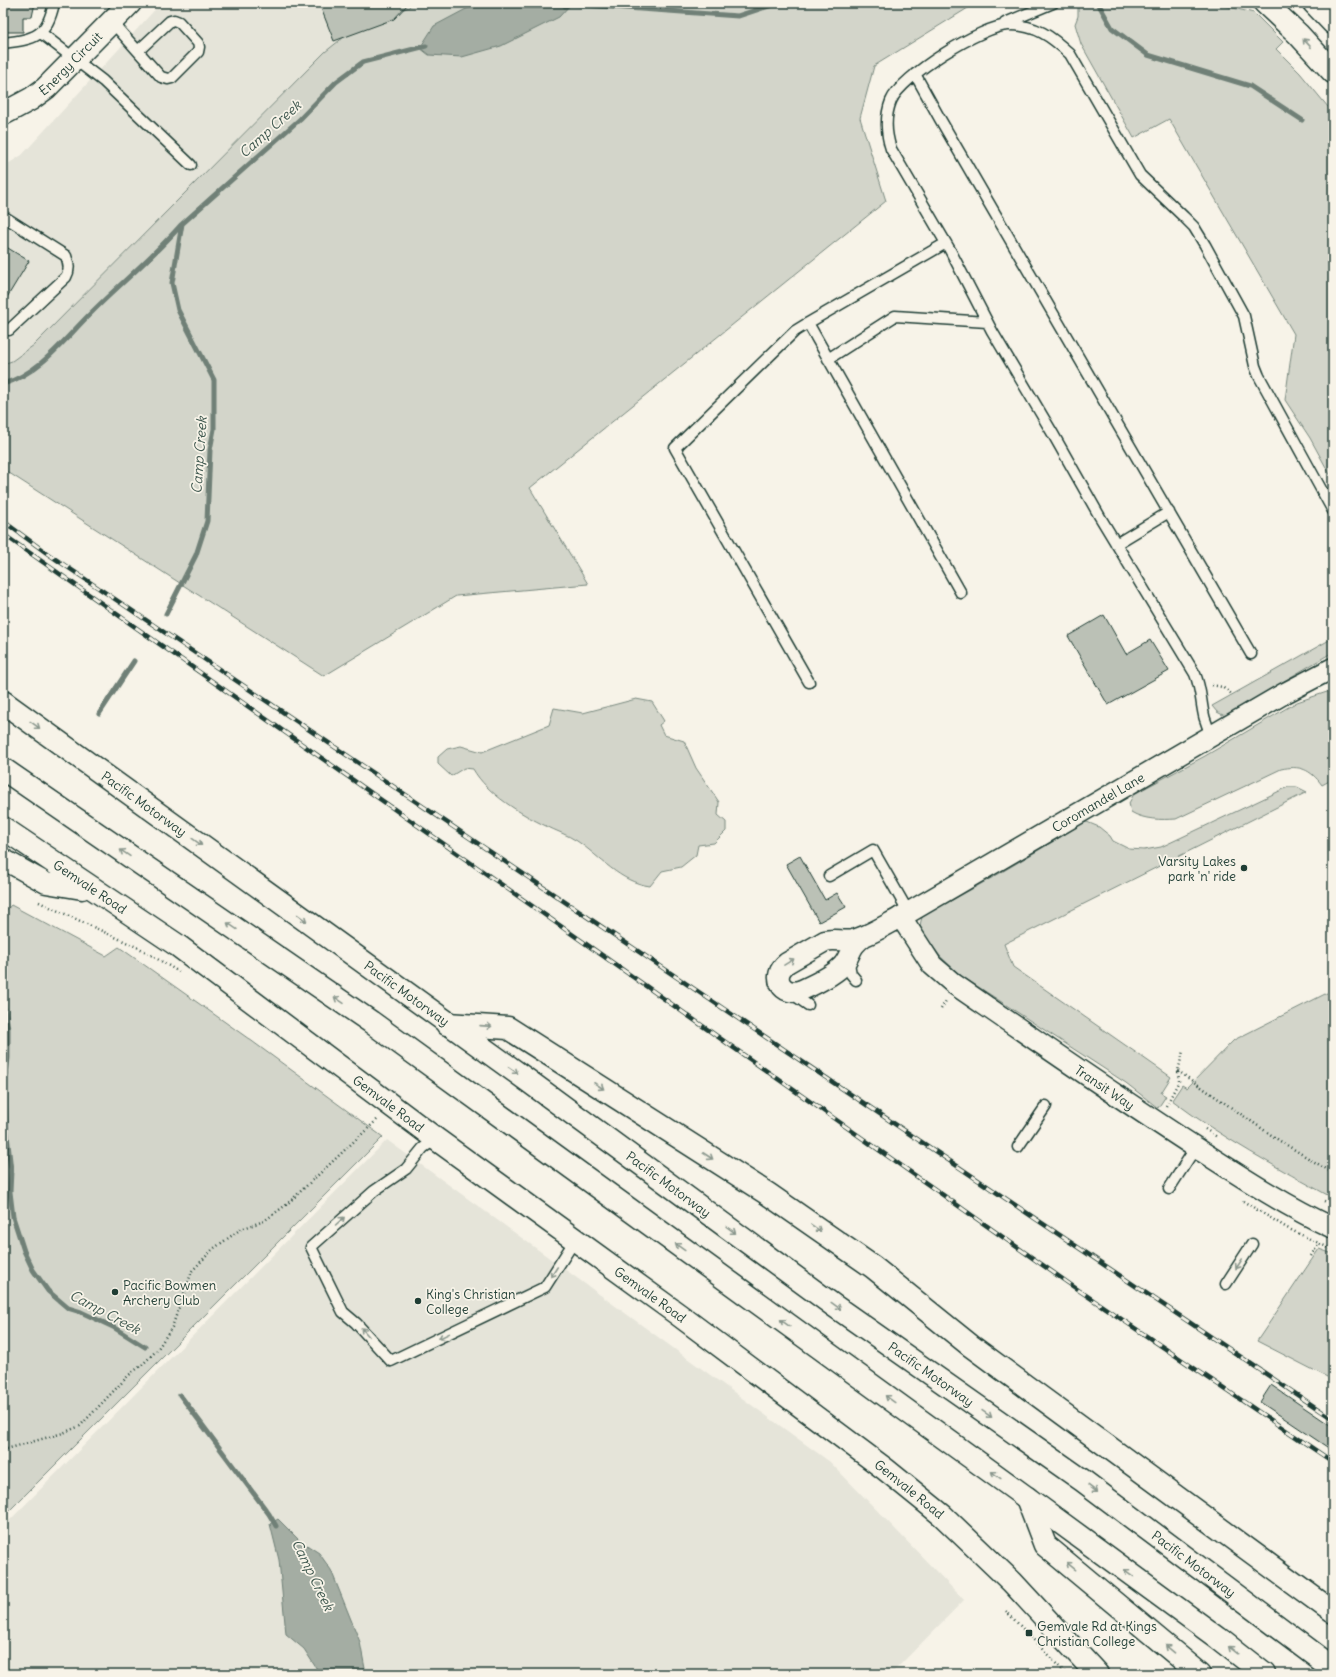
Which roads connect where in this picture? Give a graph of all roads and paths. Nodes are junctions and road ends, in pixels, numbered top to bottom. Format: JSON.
{"nodes":[{"id":1,"x":54,"y":3,"type":"edge"},
{"id":2,"x":130,"y":3,"type":"edge"},
{"id":3,"x":1053,"y":3,"type":"edge"},
{"id":4,"x":1265,"y":3,"type":"edge"},
{"id":5,"x":1314,"y":3,"type":"edge"},
{"id":6,"x":112,"y":22,"type":"junction"},
{"id":7,"x":1333,"y":23,"type":"edge"},
{"id":8,"x":998,"y":26,"type":"junction"},
{"id":9,"x":41,"y":34,"type":"junction"},
{"id":10,"x":3,"y":43,"type":"edge"},
{"id":11,"x":138,"y":51,"type":"junction"},
{"id":12,"x":75,"y":59,"type":"junction"},
{"id":13,"x":1333,"y":72,"type":"edge"},
{"id":14,"x":915,"y":74,"type":"junction"},
{"id":15,"x":3,"y":114,"type":"edge"},
{"id":16,"x":191,"y":165,"type":"dead end"},
{"id":17,"x":3,"y":216,"type":"edge"},
{"id":18,"x":946,"y":243,"type":"junction"},
{"id":19,"x":987,"y":322,"type":"junction"},
{"id":20,"x":808,"y":323,"type":"junction"},
{"id":21,"x":9,"y":330,"type":"dead end"},
{"id":22,"x":828,"y":358,"type":"junction"},
{"id":23,"x":1333,"y":511,"type":"edge"},
{"id":24,"x":1169,"y":512,"type":"junction"},
{"id":25,"x":1116,"y":544,"type":"junction"},
{"id":26,"x":961,"y":593,"type":"dead end"},
{"id":27,"x":1251,"y":654,"type":"dead end"},
{"id":28,"x":1333,"y":668,"type":"edge"},
{"id":29,"x":809,"y":682,"type":"dead end"},
{"id":30,"x":1211,"y":685,"type":"dead end"},
{"id":31,"x":1233,"y":695,"type":"dead end"},
{"id":32,"x":3,"y":702,"type":"edge"},
{"id":33,"x":1212,"y":735,"type":"junction"},
{"id":34,"x":3,"y":769,"type":"edge"},
{"id":35,"x":3,"y":828,"type":"edge"},
{"id":36,"x":3,"y":843,"type":"edge"},
{"id":37,"x":3,"y":859,"type":"edge"},
{"id":38,"x":829,"y":876,"type":"dead end"},
{"id":39,"x":82,"y":889,"type":"junction"},
{"id":40,"x":905,"y":915,"type":"junction"},
{"id":41,"x":863,"y":937,"type":"junction"},
{"id":42,"x":831,"y":939,"type":"junction"},
{"id":43,"x":177,"y":945,"type":"junction"},
{"id":44,"x":848,"y":957,"type":"junction"},
{"id":45,"x":856,"y":980,"type":"dead end"},
{"id":46,"x":788,"y":991,"type":"junction"},
{"id":47,"x":808,"y":1005,"type":"dead end"},
{"id":48,"x":447,"y":1024,"type":"junction"},
{"id":49,"x":1183,"y":1051,"type":"dead end"},
{"id":50,"x":1178,"y":1071,"type":"junction"},
{"id":51,"x":1169,"y":1100,"type":"dead end"},
{"id":52,"x":1046,"y":1106,"type":"dead end"},
{"id":53,"x":1166,"y":1106,"type":"dead end"},
{"id":54,"x":1171,"y":1110,"type":"dead end"},
{"id":55,"x":399,"y":1112,"type":"junction"},
{"id":56,"x":1200,"y":1126,"type":"dead end"},
{"id":57,"x":1218,"y":1138,"type":"dead end"},
{"id":58,"x":436,"y":1139,"type":"junction"},
{"id":59,"x":1018,"y":1147,"type":"dead end"},
{"id":60,"x":1196,"y":1147,"type":"junction"},
{"id":61,"x":1333,"y":1172,"type":"edge"},
{"id":62,"x":1169,"y":1189,"type":"dead end"},
{"id":63,"x":1318,"y":1198,"type":"dead end"},
{"id":64,"x":1333,"y":1205,"type":"edge"},
{"id":65,"x":1333,"y":1228,"type":"edge"},
{"id":66,"x":575,"y":1240,"type":"junction"},
{"id":67,"x":1252,"y":1244,"type":"dead end"},
{"id":68,"x":1318,"y":1244,"type":"dead end"},
{"id":69,"x":1311,"y":1256,"type":"dead end"},
{"id":70,"x":1226,"y":1284,"type":"dead end"},
{"id":71,"x":3,"y":1450,"type":"edge"},
{"id":72,"x":1027,"y":1498,"type":"junction"},
{"id":73,"x":1006,"y":1611,"type":"dead end"},
{"id":74,"x":1333,"y":1612,"type":"edge"},
{"id":75,"x":1333,"y":1668,"type":"edge"},
{"id":76,"x":1066,"y":1674,"type":"edge"},
{"id":77,"x":1097,"y":1674,"type":"edge"},
{"id":78,"x":1200,"y":1674,"type":"edge"},
{"id":79,"x":1264,"y":1674,"type":"edge"}],
"edges":[{"from":1,"to":9,"type":"lane"},
{"from":2,"to":6,"type":"main road","name":"Energy Circuit"},
{"from":3,"to":8,"type":"lane"},
{"from":13,"to":4,"type":"main road","one_way":true},
{"from":5,"to":7,"type":"main road"},
{"from":6,"to":11,"type":"lane"},
{"from":6,"to":12,"type":"main road","name":"Energy Circuit"},
{"from":8,"to":14,"type":"lane"},
{"from":8,"to":23,"type":"lane"},
{"from":9,"to":10,"type":"lane"},
{"from":9,"to":12,"type":"lane"},
{"from":11,"to":11,"type":"lane"},
{"from":12,"to":15,"type":"main road","name":"Energy Circuit"},
{"from":12,"to":16,"type":"lane"},
{"from":14,"to":18,"type":"lane"},
{"from":14,"to":24,"type":"lane"},
{"from":17,"to":21,"type":"lane"},
{"from":18,"to":19,"type":"lane"},
{"from":18,"to":20,"type":"lane"},
{"from":19,"to":22,"type":"lane"},
{"from":19,"to":25,"type":"lane"},
{"from":20,"to":22,"type":"lane"},
{"from":20,"to":29,"type":"lane"},
{"from":22,"to":26,"type":"lane"},
{"from":24,"to":25,"type":"lane"},
{"from":24,"to":27,"type":"lane"},
{"from":25,"to":33,"type":"lane"},
{"from":28,"to":33,"type":"street","name":"Coromandel Lane"},
{"from":30,"to":31,"type":"path"},
{"from":32,"to":48,"type":"main road","name":"Pacific Motorway","one_way":true},
{"from":33,"to":40,"type":"street","name":"Coromandel Lane"},
{"from":72,"to":34,"type":"main road","one_way":true},
{"from":35,"to":43,"type":"main road","name":"Gemvale Road"},
{"from":36,"to":39,"type":"main road","name":"Gemvale Road"},
{"from":37,"to":39,"type":"street"},
{"from":38,"to":40,"type":"lane"},
{"from":39,"to":43,"type":"main road","name":"Gemvale Road"},
{"from":40,"to":41,"type":"street","name":"Coromandel Lane"},
{"from":40,"to":60,"type":"street","name":"Transit Way"},
{"from":41,"to":42,"type":"street","name":"Coromandel Lane"},
{"from":41,"to":44,"type":"street","name":"Coromandel Lane"},
{"from":42,"to":44,"type":"lane"},
{"from":46,"to":42,"type":"street","name":"Coromandel Lane","one_way":true},
{"from":43,"to":55,"type":"main road","name":"Gemvale Road"},
{"from":44,"to":45,"type":"lane"},
{"from":44,"to":46,"type":"street","name":"Coromandel Lane"},
{"from":46,"to":47,"type":"lane"},
{"from":48,"to":74,"type":"main road","one_way":true},
{"from":48,"to":75,"type":"main road","name":"Pacific Motorway","one_way":true},
{"from":49,"to":50,"type":"path"},
{"from":50,"to":51,"type":"path"},
{"from":50,"to":61,"type":"path"},
{"from":52,"to":59,"type":"lane"},
{"from":53,"to":54,"type":"path"},
{"from":55,"to":58,"type":"main road","name":"Gemvale Road"},
{"from":55,"to":71,"type":"path"},
{"from":56,"to":57,"type":"path"},
{"from":58,"to":66,"type":"main road","name":"Gemvale Road"},
{"from":66,"to":58,"type":"lane","one_way":true},
{"from":60,"to":62,"type":"lane"},
{"from":60,"to":65,"type":"street","name":"Transit Way"},
{"from":63,"to":64,"type":"path"},
{"from":66,"to":77,"type":"main road","name":"Gemvale Road"},
{"from":67,"to":70,"type":"lane","one_way":true},
{"from":68,"to":69,"type":"path"},
{"from":78,"to":72,"type":"main road","one_way":true},
{"from":79,"to":72,"type":"main road","one_way":true},
{"from":73,"to":76,"type":"path"}]}
